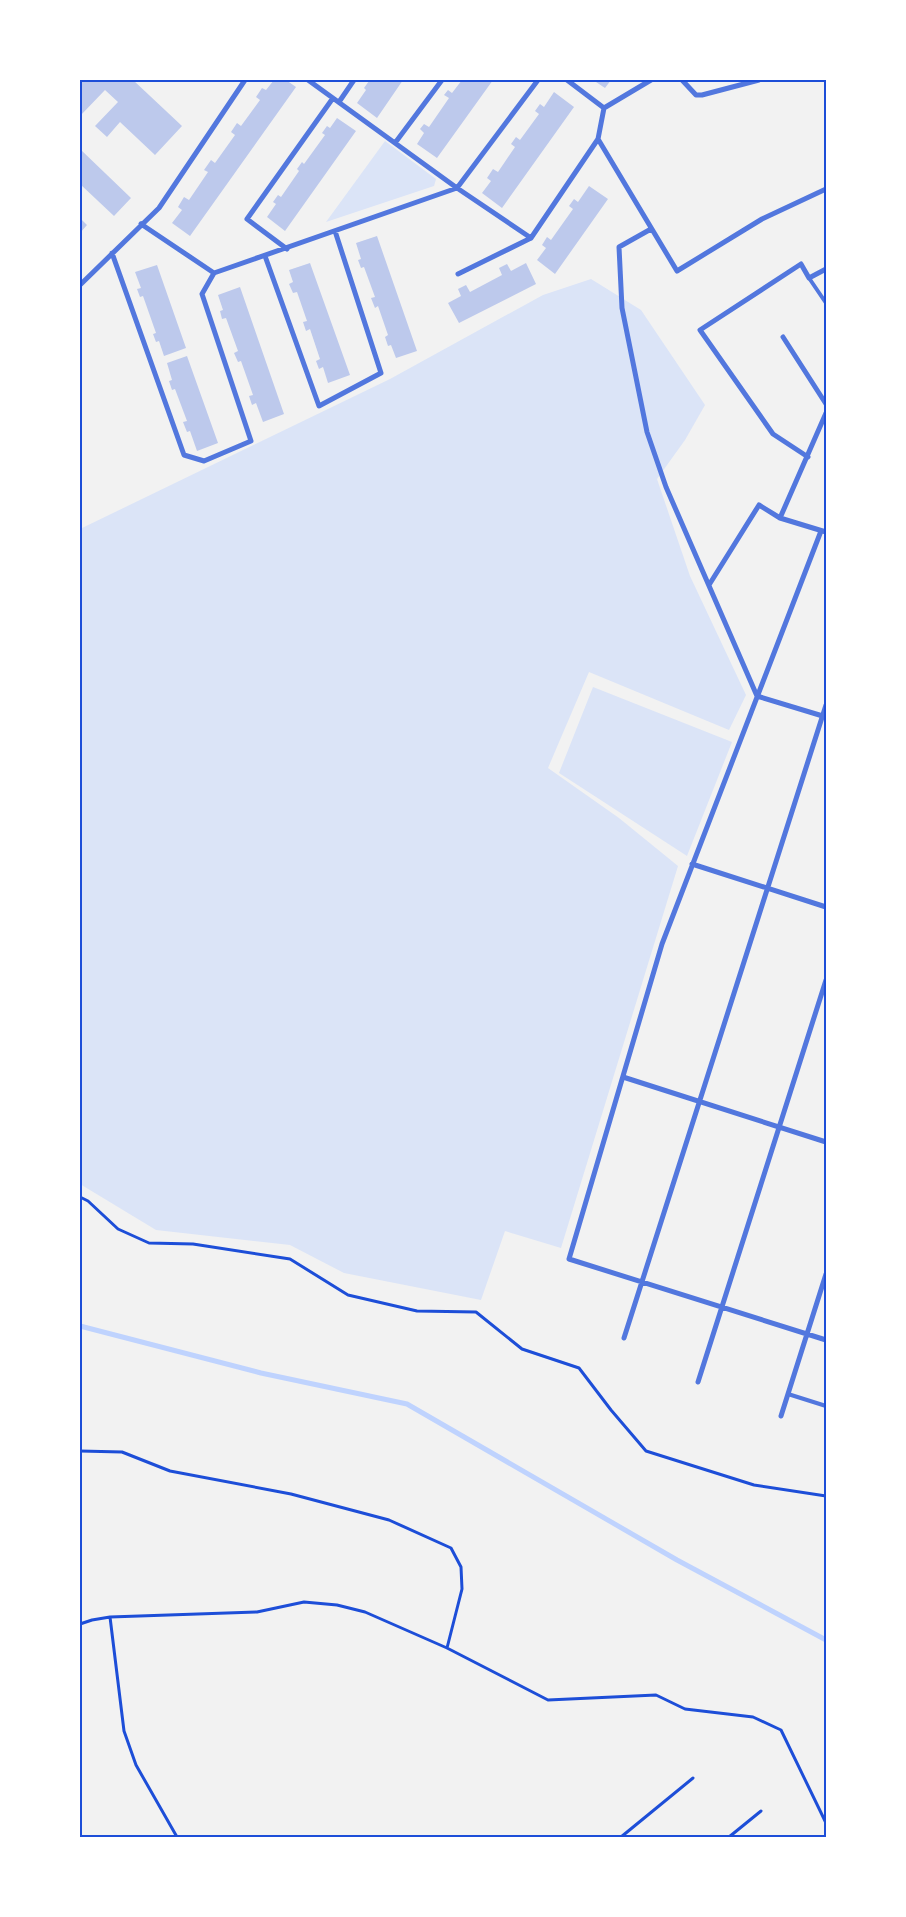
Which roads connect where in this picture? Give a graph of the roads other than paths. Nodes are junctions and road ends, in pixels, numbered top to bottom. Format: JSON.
{"nodes":[{"id":1,"x":245,"y":80,"type":"edge"},
{"id":2,"x":308,"y":80,"type":"edge"},
{"id":3,"x":354,"y":80,"type":"edge"},
{"id":4,"x":442,"y":80,"type":"edge"},
{"id":5,"x":538,"y":80,"type":"edge"},
{"id":6,"x":567,"y":80,"type":"edge"},
{"id":7,"x":652,"y":80,"type":"edge"},
{"id":8,"x":682,"y":80,"type":"edge"},
{"id":9,"x":760,"y":80,"type":"edge"},
{"id":10,"x":333,"y":98,"type":"junction"},
{"id":11,"x":339,"y":102,"type":"junction"},
{"id":12,"x":604,"y":108,"type":"junction"},
{"id":13,"x":598,"y":139,"type":"junction"},
{"id":14,"x":395,"y":143,"type":"junction"},
{"id":15,"x":458,"y":188,"type":"junction"},
{"id":16,"x":826,"y":189,"type":"edge"},
{"id":17,"x":141,"y":224,"type":"junction"},
{"id":18,"x":651,"y":229,"type":"junction"},
{"id":19,"x":335,"y":231,"type":"junction"},
{"id":20,"x":531,"y":238,"type":"junction"},
{"id":21,"x":287,"y":249,"type":"junction"},
{"id":22,"x":112,"y":253,"type":"junction"},
{"id":23,"x":265,"y":256,"type":"junction"},
{"id":24,"x":826,"y":269,"type":"edge"},
{"id":25,"x":214,"y":273,"type":"junction"},
{"id":26,"x":458,"y":274,"type":"dead end"},
{"id":27,"x":809,"y":278,"type":"junction"},
{"id":28,"x":80,"y":285,"type":"edge"},
{"id":29,"x":826,"y":304,"type":"edge"},
{"id":30,"x":783,"y":337,"type":"dead end"},
{"id":31,"x":826,"y":404,"type":"edge"},
{"id":32,"x":826,"y":413,"type":"edge"},
{"id":33,"x":808,"y":457,"type":"junction"},
{"id":34,"x":780,"y":518,"type":"junction"},
{"id":35,"x":824,"y":532,"type":"edge"},
{"id":36,"x":709,"y":584,"type":"junction"},
{"id":37,"x":757,"y":696,"type":"junction"},
{"id":38,"x":826,"y":705,"type":"edge"},
{"id":39,"x":824,"y":717,"type":"edge"},
{"id":40,"x":692,"y":864,"type":"junction"},
{"id":41,"x":768,"y":888,"type":"junction"},
{"id":42,"x":826,"y":907,"type":"edge"},
{"id":43,"x":826,"y":980,"type":"edge"},
{"id":44,"x":622,"y":1077,"type":"junction"},
{"id":45,"x":700,"y":1102,"type":"junction"},
{"id":46,"x":779,"y":1127,"type":"junction"},
{"id":47,"x":826,"y":1142,"type":"edge"},
{"id":48,"x":826,"y":1274,"type":"edge"},
{"id":49,"x":642,"y":1282,"type":"junction"},
{"id":50,"x":722,"y":1308,"type":"junction"},
{"id":51,"x":807,"y":1334,"type":"junction"},
{"id":52,"x":624,"y":1338,"type":"dead end"},
{"id":53,"x":826,"y":1340,"type":"edge"},
{"id":54,"x":698,"y":1382,"type":"dead end"},
{"id":55,"x":788,"y":1394,"type":"junction"},
{"id":56,"x":826,"y":1406,"type":"edge"},
{"id":57,"x":781,"y":1416,"type":"dead end"}],
"edges":[{"from":1,"to":17,"type":"street"},
{"from":2,"to":10,"type":"street"},
{"from":3,"to":11,"type":"street"},
{"from":4,"to":14,"type":"street"},
{"from":5,"to":15,"type":"street"},
{"from":6,"to":12,"type":"street"},
{"from":7,"to":12,"type":"street"},
{"from":8,"to":9,"type":"street"},
{"from":10,"to":11,"type":"street"},
{"from":10,"to":21,"type":"street"},
{"from":11,"to":14,"type":"street"},
{"from":12,"to":13,"type":"street"},
{"from":13,"to":18,"type":"street"},
{"from":13,"to":20,"type":"street"},
{"from":14,"to":15,"type":"street"},
{"from":15,"to":19,"type":"street"},
{"from":15,"to":20,"type":"street"},
{"from":16,"to":18,"type":"street"},
{"from":17,"to":22,"type":"street"},
{"from":17,"to":25,"type":"street"},
{"from":18,"to":36,"type":"street"},
{"from":19,"to":21,"type":"street"},
{"from":19,"to":23,"type":"street"},
{"from":20,"to":26,"type":"street"},
{"from":21,"to":23,"type":"street"},
{"from":22,"to":25,"type":"street"},
{"from":22,"to":28,"type":"street"},
{"from":23,"to":25,"type":"street"},
{"from":24,"to":27,"type":"street"},
{"from":27,"to":29,"type":"lane"},
{"from":27,"to":33,"type":"street"},
{"from":30,"to":31,"type":"street"},
{"from":32,"to":33,"type":"street"},
{"from":33,"to":34,"type":"street"},
{"from":34,"to":35,"type":"street"},
{"from":34,"to":36,"type":"street"},
{"from":35,"to":37,"type":"street"},
{"from":36,"to":37,"type":"street"},
{"from":37,"to":39,"type":"street"},
{"from":37,"to":40,"type":"street"},
{"from":38,"to":39,"type":"street"},
{"from":39,"to":41,"type":"street"},
{"from":40,"to":41,"type":"street"},
{"from":40,"to":44,"type":"street"},
{"from":41,"to":42,"type":"street"},
{"from":41,"to":45,"type":"street"},
{"from":43,"to":46,"type":"street"},
{"from":44,"to":45,"type":"street"},
{"from":44,"to":49,"type":"street"},
{"from":45,"to":46,"type":"street"},
{"from":45,"to":49,"type":"street"},
{"from":46,"to":47,"type":"street"},
{"from":46,"to":50,"type":"street"},
{"from":48,"to":51,"type":"street"},
{"from":49,"to":50,"type":"street"},
{"from":49,"to":52,"type":"street"},
{"from":50,"to":51,"type":"street"},
{"from":50,"to":54,"type":"street"},
{"from":51,"to":53,"type":"street"},
{"from":51,"to":55,"type":"street"},
{"from":55,"to":56,"type":"lane"},
{"from":55,"to":57,"type":"street"}]}
